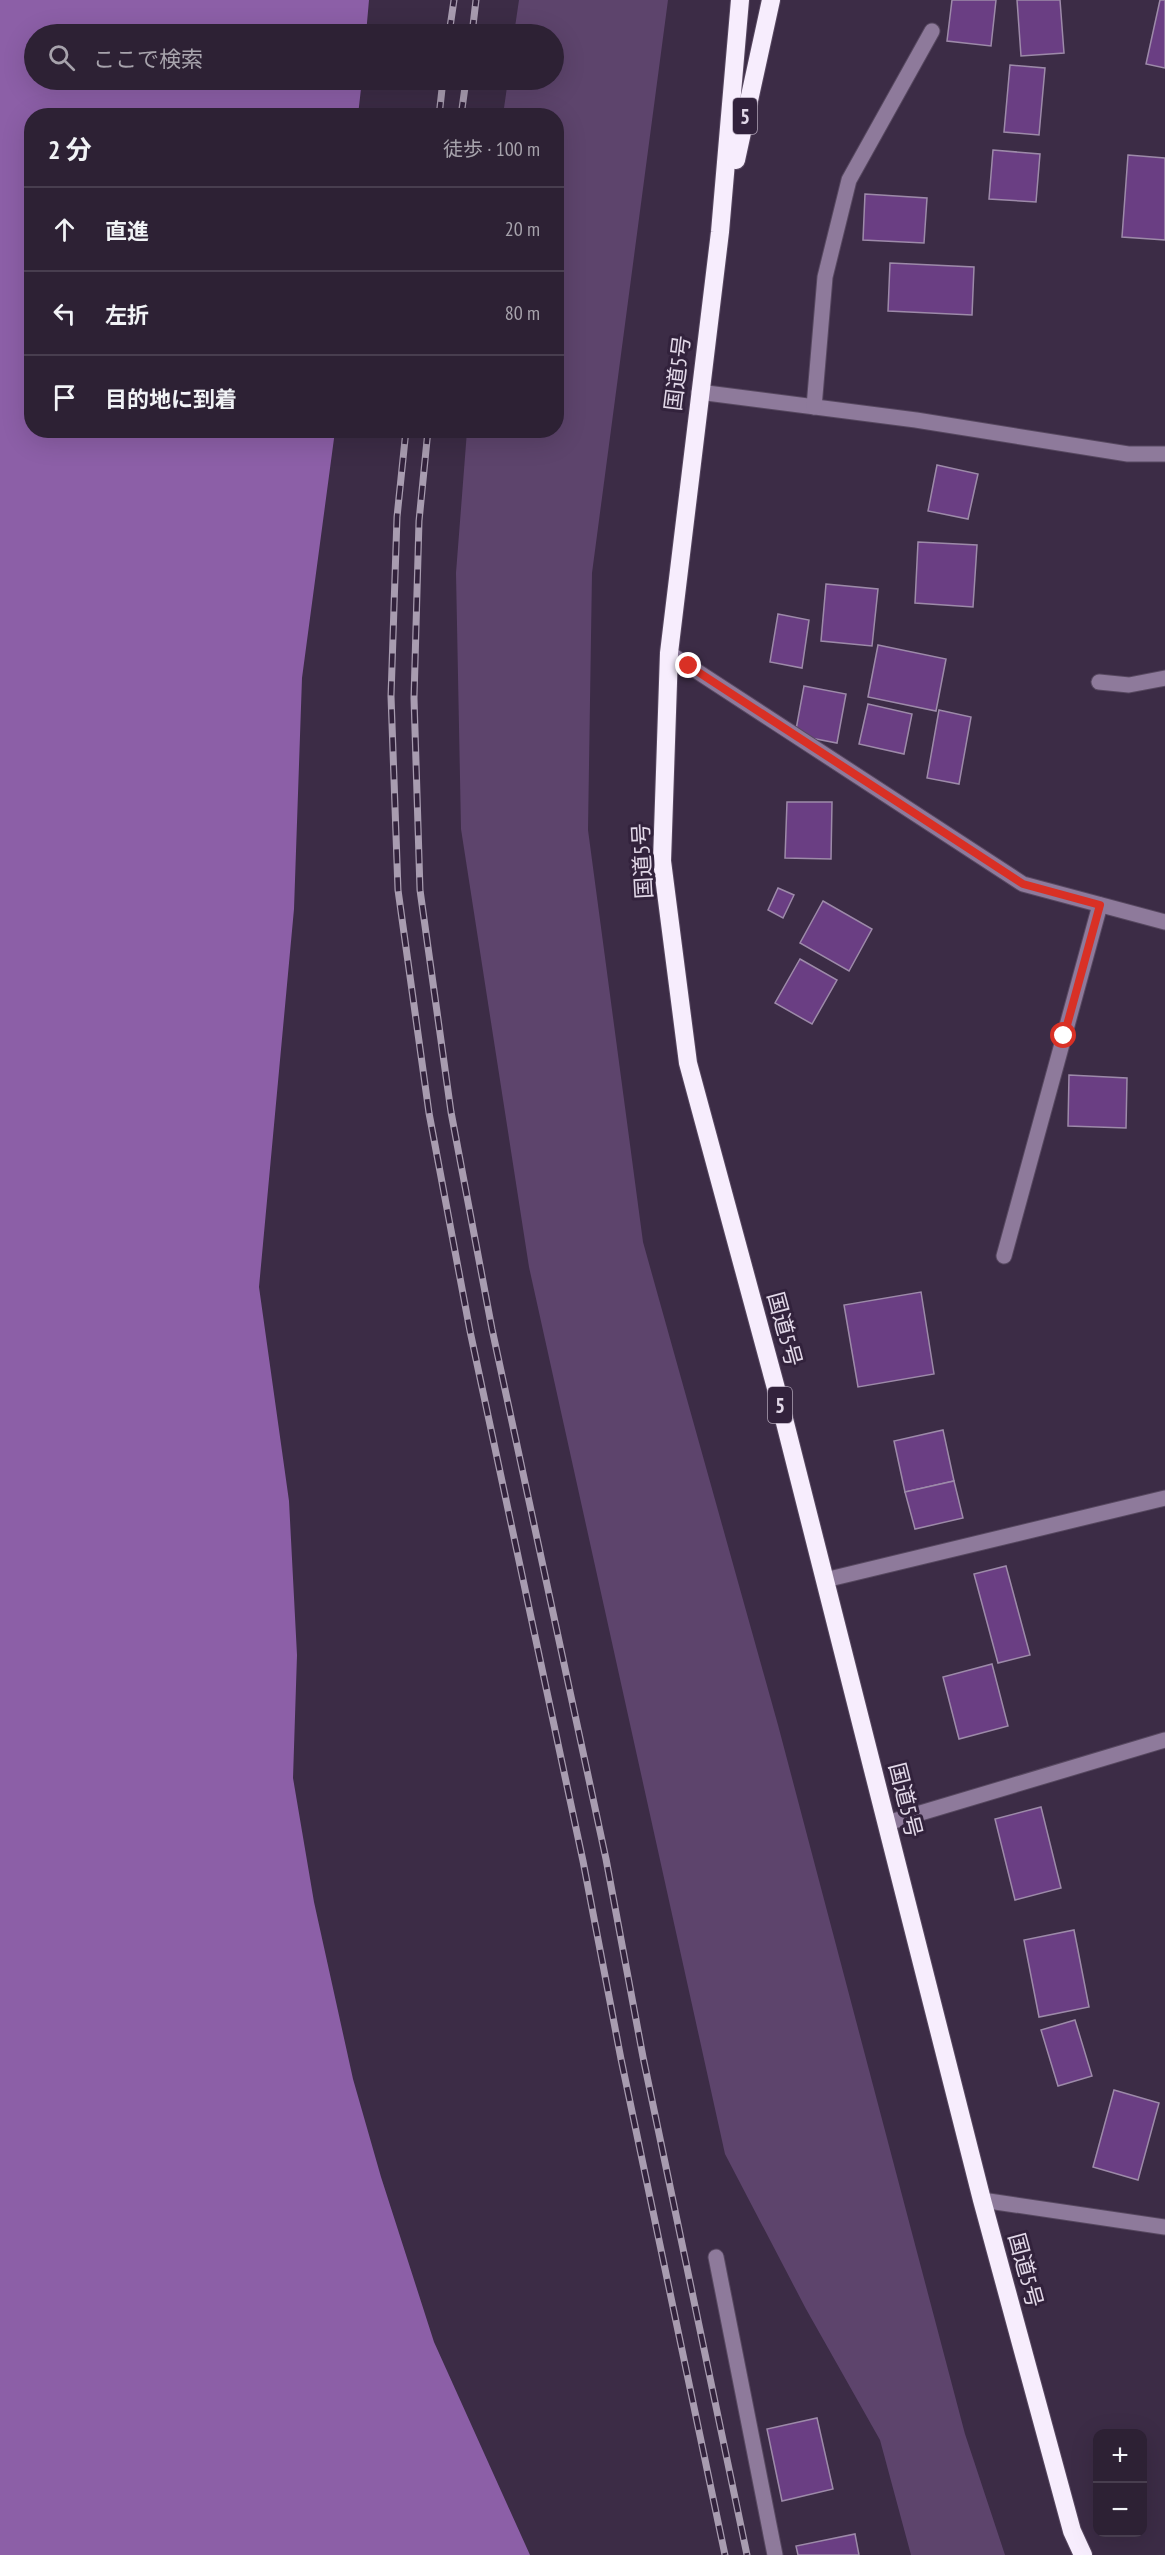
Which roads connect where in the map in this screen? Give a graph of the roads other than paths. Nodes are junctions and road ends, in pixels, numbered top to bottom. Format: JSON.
{"nodes":[{"id":1,"x":740,"y":0,"type":"edge"},
{"id":2,"x":771,"y":0,"type":"edge"},
{"id":3,"x":932,"y":31,"type":"dead end"},
{"id":4,"x":720,"y":232,"type":"junction"},
{"id":5,"x":699,"y":392,"type":"junction"},
{"id":6,"x":814,"y":407,"type":"junction"},
{"id":7,"x":1165,"y":454,"type":"edge"},
{"id":8,"x":669,"y":653,"type":"junction"},
{"id":9,"x":1165,"y":678,"type":"edge"},
{"id":10,"x":1099,"y":682,"type":"dead end"},
{"id":11,"x":1100,"y":905,"type":"junction"},
{"id":12,"x":1165,"y":922,"type":"edge"},
{"id":13,"x":1004,"y":1256,"type":"dead end"},
{"id":14,"x":1165,"y":1498,"type":"edge"},
{"id":15,"x":825,"y":1580,"type":"junction"},
{"id":16,"x":1165,"y":1740,"type":"edge"},
{"id":17,"x":887,"y":1823,"type":"junction"},
{"id":18,"x":982,"y":2200,"type":"junction"},
{"id":19,"x":1165,"y":2227,"type":"edge"},
{"id":20,"x":716,"y":2257,"type":"dead end"},
{"id":21,"x":775,"y":2555,"type":"edge"},
{"id":22,"x":1083,"y":2555,"type":"edge"}],
"edges":[{"from":1,"to":4,"type":"highway","name":"国道5号","number":"5"},
{"from":2,"to":4,"type":"highway","name":"国道5号","number":"5"},
{"from":3,"to":6,"type":"street"},
{"from":4,"to":5,"type":"highway","name":"国道5号","number":"5"},
{"from":5,"to":6,"type":"street"},
{"from":5,"to":8,"type":"highway","name":"国道5号","number":"5"},
{"from":6,"to":7,"type":"street"},
{"from":8,"to":11,"type":"street"},
{"from":8,"to":15,"type":"highway","name":"国道5号","number":"5"},
{"from":9,"to":10,"type":"street"},
{"from":11,"to":12,"type":"street"},
{"from":11,"to":13,"type":"street"},
{"from":14,"to":15,"type":"street"},
{"from":15,"to":17,"type":"highway","name":"国道5号","number":"5"},
{"from":16,"to":17,"type":"street"},
{"from":17,"to":18,"type":"highway","name":"国道5号","number":"5"},
{"from":18,"to":19,"type":"street"},
{"from":18,"to":22,"type":"highway","name":"国道5号","number":"5"},
{"from":20,"to":21,"type":"street"}]}
